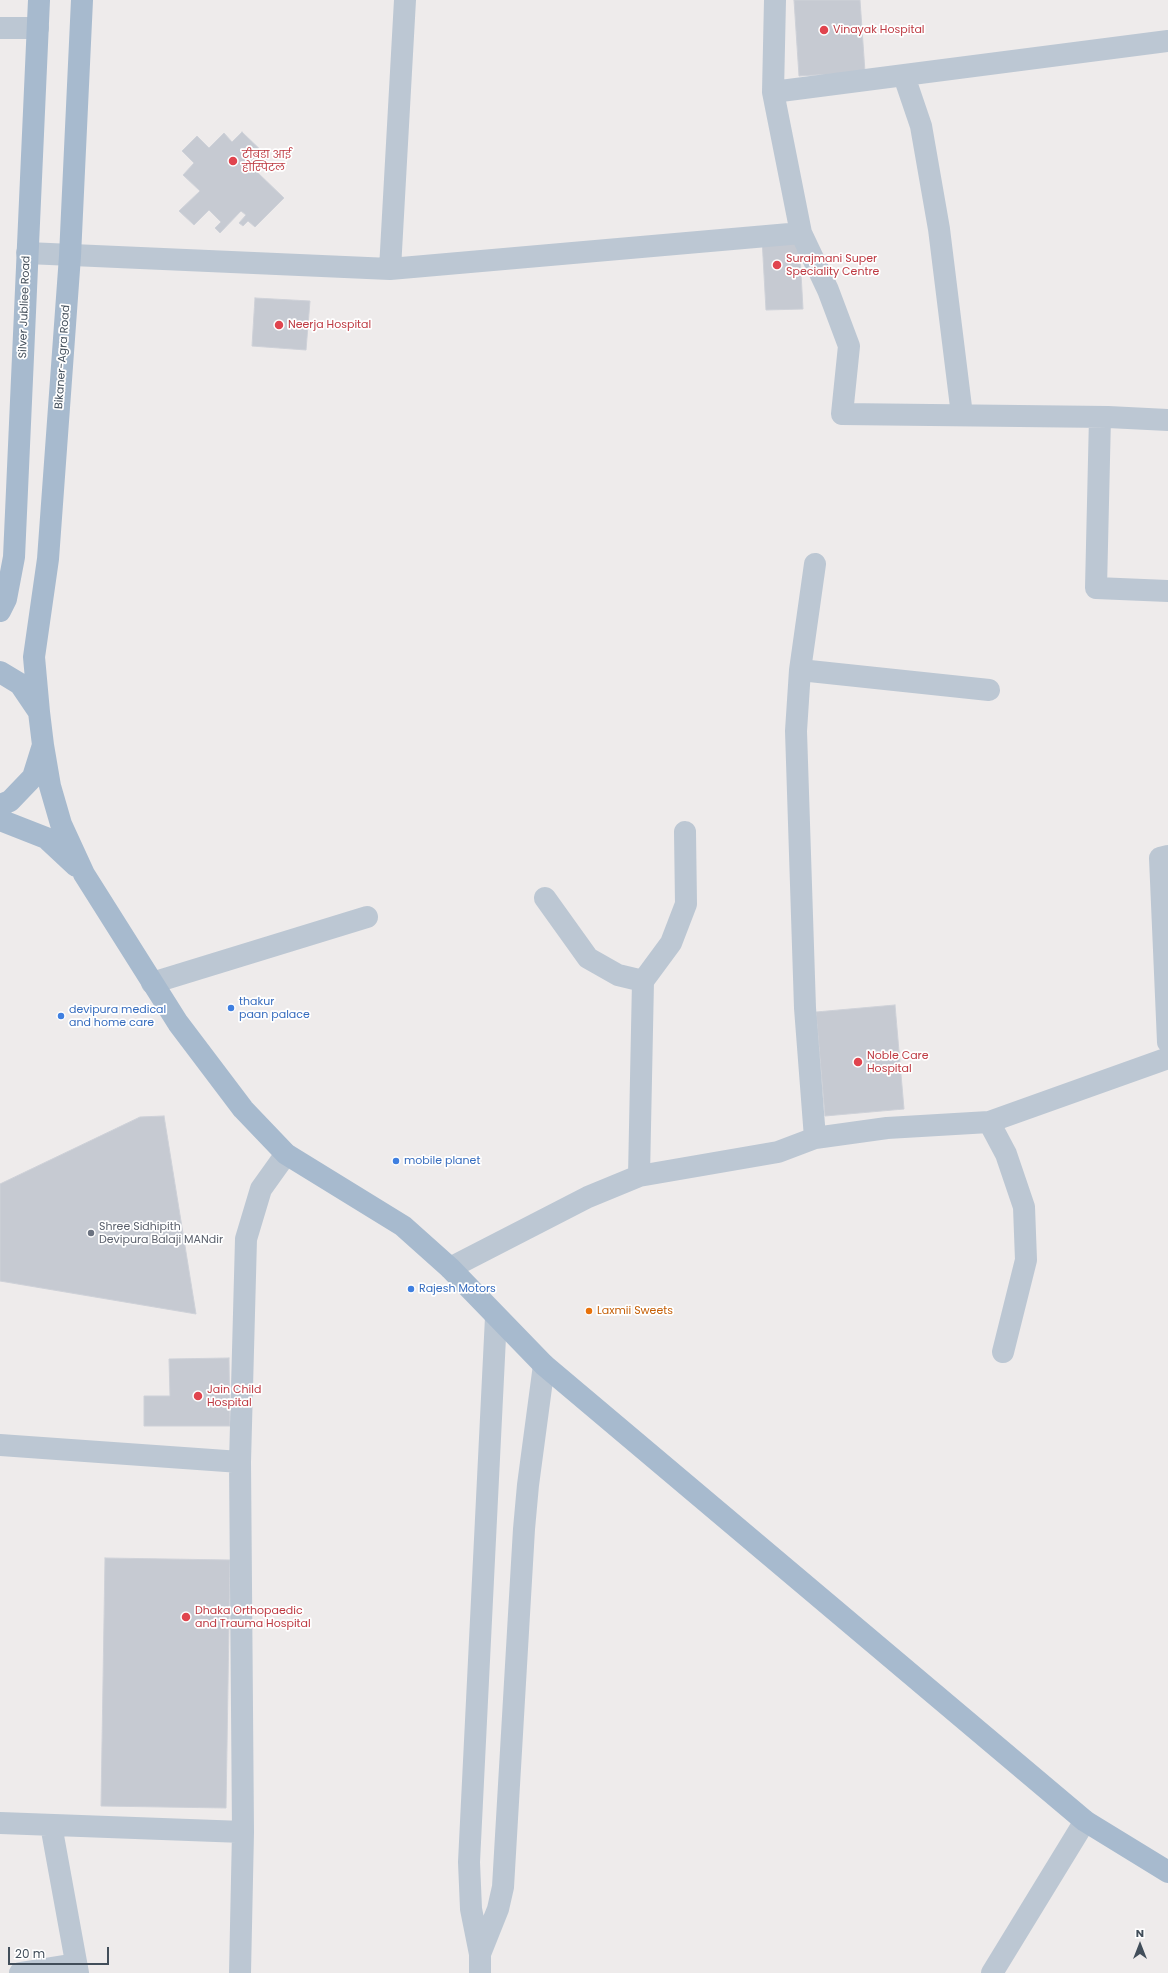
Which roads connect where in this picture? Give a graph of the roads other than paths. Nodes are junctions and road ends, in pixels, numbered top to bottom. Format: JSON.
{"nodes":[{"id":1,"x":39,"y":0,"type":"edge"},
{"id":2,"x":82,"y":0,"type":"edge"},
{"id":3,"x":405,"y":0,"type":"edge"},
{"id":4,"x":775,"y":0,"type":"edge"},
{"id":5,"x":0,"y":28,"type":"edge"},
{"id":6,"x":38,"y":28,"type":"junction"},
{"id":7,"x":1168,"y":41,"type":"edge"},
{"id":8,"x":904,"y":76,"type":"junction"},
{"id":9,"x":773,"y":92,"type":"junction"},
{"id":10,"x":801,"y":233,"type":"junction"},
{"id":11,"x":27,"y":253,"type":"junction"},
{"id":12,"x":70,"y":256,"type":"junction"},
{"id":13,"x":390,"y":269,"type":"junction"},
{"id":14,"x":962,"y":415,"type":"junction"},
{"id":15,"x":1100,"y":417,"type":"junction"},
{"id":16,"x":1168,"y":420,"type":"edge"},
{"id":17,"x":815,"y":564,"type":"dead end"},
{"id":18,"x":1168,"y":591,"type":"edge"},
{"id":19,"x":0,"y":611,"type":"edge"},
{"id":20,"x":800,"y":670,"type":"junction"},
{"id":21,"x":0,"y":672,"type":"edge"},
{"id":22,"x":988,"y":690,"type":"dead end"},
{"id":23,"x":39,"y":712,"type":"junction"},
{"id":24,"x":43,"y":745,"type":"junction"},
{"id":25,"x":0,"y":805,"type":"edge"},
{"id":26,"x":0,"y":820,"type":"edge"},
{"id":27,"x":685,"y":832,"type":"dead end"},
{"id":28,"x":1168,"y":856,"type":"edge"},
{"id":29,"x":84,"y":874,"type":"junction"},
{"id":30,"x":546,"y":898,"type":"dead end"},
{"id":31,"x":367,"y":917,"type":"dead end"},
{"id":32,"x":643,"y":981,"type":"junction"},
{"id":33,"x":152,"y":983,"type":"junction"},
{"id":34,"x":1168,"y":1042,"type":"edge"},
{"id":35,"x":1168,"y":1058,"type":"edge"},
{"id":36,"x":989,"y":1122,"type":"junction"},
{"id":37,"x":815,"y":1138,"type":"junction"},
{"id":38,"x":286,"y":1154,"type":"junction"},
{"id":39,"x":639,"y":1176,"type":"junction"},
{"id":40,"x":450,"y":1268,"type":"junction"},
{"id":41,"x":496,"y":1317,"type":"junction"},
{"id":42,"x":1003,"y":1352,"type":"dead end"},
{"id":43,"x":544,"y":1365,"type":"junction"},
{"id":44,"x":0,"y":1445,"type":"edge"},
{"id":45,"x":240,"y":1462,"type":"junction"},
{"id":46,"x":1085,"y":1821,"type":"junction"},
{"id":47,"x":0,"y":1823,"type":"edge"},
{"id":48,"x":51,"y":1825,"type":"junction"},
{"id":49,"x":243,"y":1832,"type":"junction"},
{"id":50,"x":1168,"y":1872,"type":"edge"},
{"id":51,"x":480,"y":1963,"type":"edge"},
{"id":52,"x":77,"y":1969,"type":"edge"},
{"id":53,"x":20,"y":1973,"type":"edge"},
{"id":54,"x":240,"y":1973,"type":"edge"},
{"id":55,"x":992,"y":1973,"type":"edge"}],
"edges":[{"from":1,"to":6,"type":"main road","name":"Silver Jubliee Road"},
{"from":2,"to":12,"type":"main road","name":"Bikaner-Agra Road"},
{"from":3,"to":13,"type":"street"},
{"from":4,"to":9,"type":"street"},
{"from":5,"to":6,"type":"street"},
{"from":6,"to":11,"type":"main road","name":"Silver Jubliee Road"},
{"from":7,"to":8,"type":"street"},
{"from":8,"to":9,"type":"street"},
{"from":8,"to":14,"type":"street"},
{"from":9,"to":10,"type":"street"},
{"from":10,"to":13,"type":"street"},
{"from":10,"to":14,"type":"street"},
{"from":11,"to":12,"type":"street"},
{"from":11,"to":19,"type":"main road","name":"Silver Jubliee Road"},
{"from":12,"to":13,"type":"street"},
{"from":12,"to":23,"type":"main road","name":"Bikaner-Agra Road"},
{"from":14,"to":15,"type":"street"},
{"from":15,"to":16,"type":"street"},
{"from":15,"to":18,"type":"street"},
{"from":17,"to":20,"type":"street"},
{"from":20,"to":22,"type":"street"},
{"from":20,"to":37,"type":"street"},
{"from":21,"to":23,"type":"main road"},
{"from":23,"to":24,"type":"main road","name":"Bikaner-Agra Road"},
{"from":24,"to":25,"type":"main road"},
{"from":24,"to":29,"type":"main road","name":"Bikaner-Agra Road"},
{"from":26,"to":29,"type":"main road"},
{"from":27,"to":32,"type":"street"},
{"from":28,"to":34,"type":"street"},
{"from":29,"to":33,"type":"main road"},
{"from":30,"to":32,"type":"street"},
{"from":31,"to":33,"type":"street"},
{"from":32,"to":39,"type":"street"},
{"from":33,"to":38,"type":"main road"},
{"from":35,"to":36,"type":"street"},
{"from":36,"to":37,"type":"street"},
{"from":36,"to":42,"type":"street"},
{"from":37,"to":39,"type":"street"},
{"from":38,"to":40,"type":"main road"},
{"from":38,"to":45,"type":"street"},
{"from":39,"to":40,"type":"street"},
{"from":40,"to":41,"type":"main road"},
{"from":41,"to":43,"type":"main road"},
{"from":41,"to":51,"type":"street"},
{"from":43,"to":46,"type":"main road"},
{"from":43,"to":51,"type":"street"},
{"from":44,"to":45,"type":"street"},
{"from":45,"to":49,"type":"street"},
{"from":46,"to":50,"type":"main road"},
{"from":46,"to":55,"type":"street"},
{"from":47,"to":48,"type":"street"},
{"from":48,"to":49,"type":"street"},
{"from":48,"to":52,"type":"street"},
{"from":49,"to":54,"type":"street"},
{"from":52,"to":53,"type":"street"}]}
